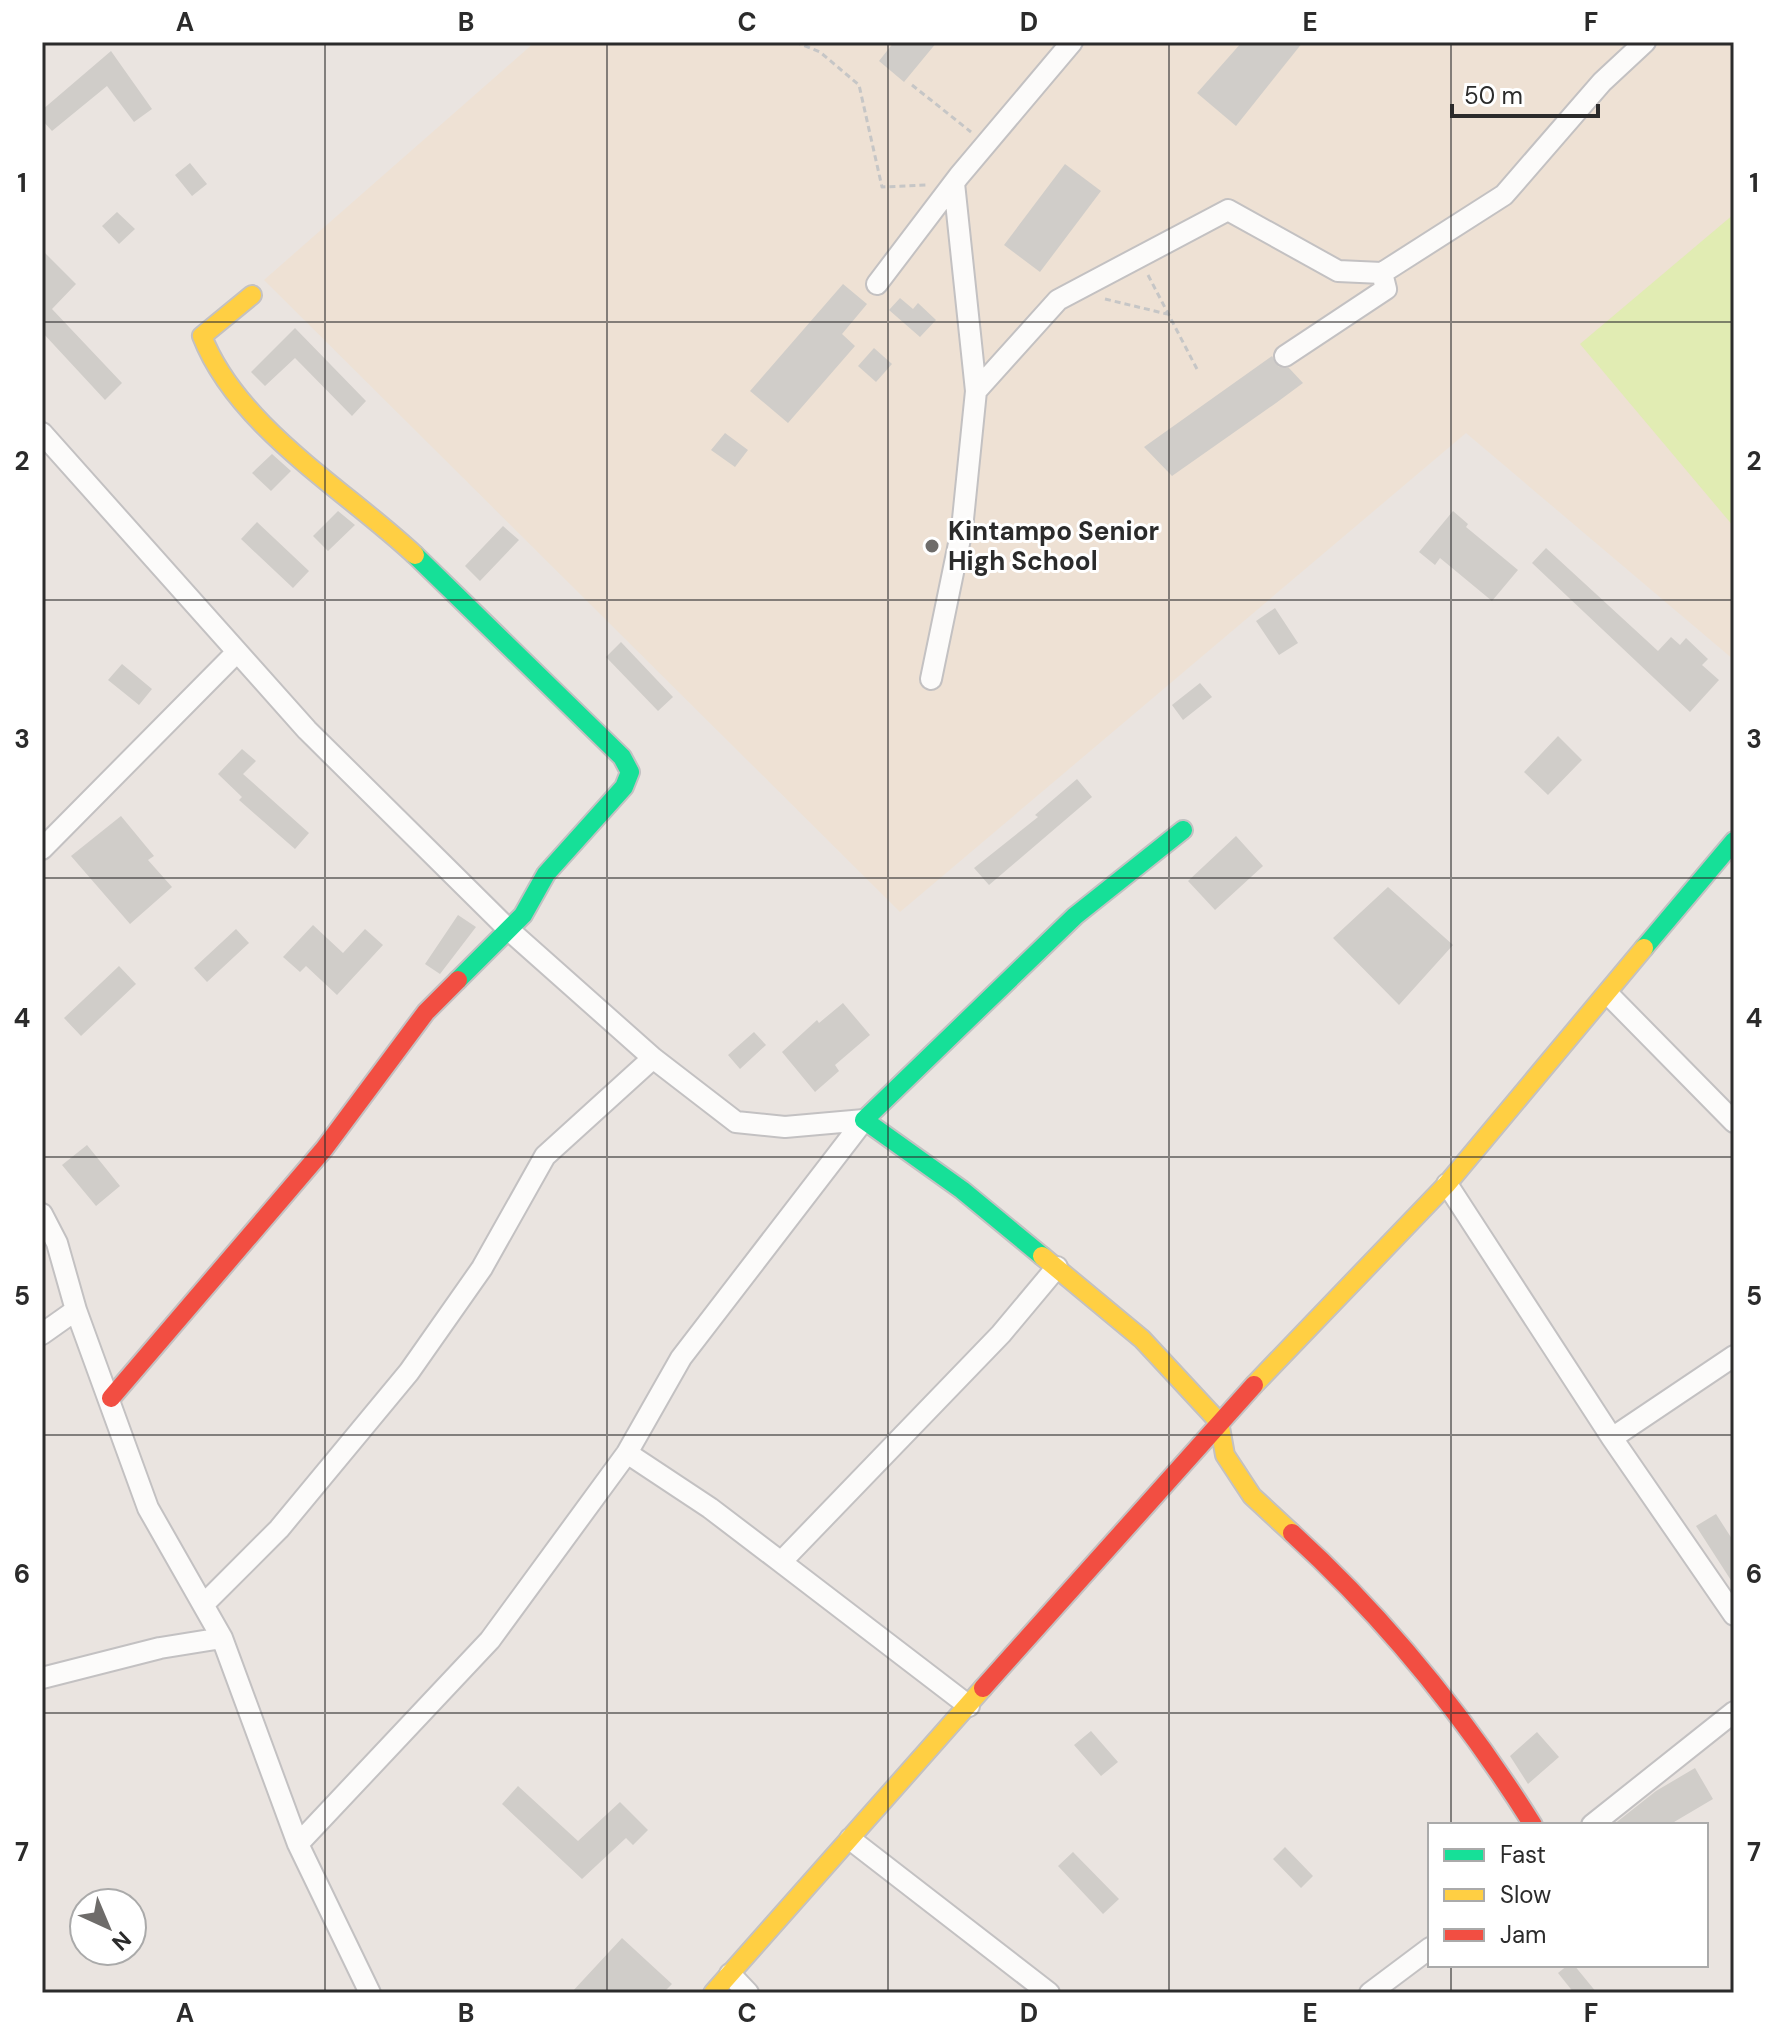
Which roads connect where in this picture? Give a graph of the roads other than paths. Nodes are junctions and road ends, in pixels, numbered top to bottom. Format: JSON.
{"nodes":[{"id":1,"x":1072,"y":42,"type":"edge"},
{"id":2,"x":1645,"y":42,"type":"edge"},
{"id":3,"x":954,"y":183,"type":"junction"},
{"id":4,"x":1382,"y":273,"type":"junction"},
{"id":5,"x":877,"y":284,"type":"dead end"},
{"id":6,"x":252,"y":295,"type":"dead end"},
{"id":7,"x":1285,"y":356,"type":"dead end"},
{"id":8,"x":976,"y":391,"type":"junction"},
{"id":9,"x":42,"y":433,"type":"edge"},
{"id":10,"x":236,"y":653,"type":"junction"},
{"id":11,"x":931,"y":679,"type":"dead end"},
{"id":12,"x":1183,"y":830,"type":"dead end"},
{"id":13,"x":1734,"y":841,"type":"edge"},
{"id":14,"x":42,"y":849,"type":"edge"},
{"id":15,"x":509,"y":930,"type":"junction"},
{"id":16,"x":1608,"y":994,"type":"junction"},
{"id":17,"x":653,"y":1058,"type":"junction"},
{"id":18,"x":864,"y":1120,"type":"junction"},
{"id":19,"x":1734,"y":1122,"type":"edge"},
{"id":20,"x":1447,"y":1184,"type":"junction"},
{"id":21,"x":42,"y":1214,"type":"edge"},
{"id":22,"x":1057,"y":1267,"type":"junction"},
{"id":23,"x":76,"y":1310,"type":"junction"},
{"id":24,"x":42,"y":1334,"type":"edge"},
{"id":25,"x":1734,"y":1356,"type":"edge"},
{"id":26,"x":111,"y":1398,"type":"junction"},
{"id":27,"x":1219,"y":1422,"type":"junction"},
{"id":28,"x":1612,"y":1438,"type":"junction"},
{"id":29,"x":627,"y":1453,"type":"junction"},
{"id":30,"x":781,"y":1562,"type":"junction"},
{"id":31,"x":205,"y":1603,"type":"junction"},
{"id":32,"x":1734,"y":1615,"type":"edge"},
{"id":33,"x":222,"y":1638,"type":"junction"},
{"id":34,"x":42,"y":1678,"type":"edge"},
{"id":35,"x":969,"y":1706,"type":"junction"},
{"id":36,"x":1734,"y":1712,"type":"edge"},
{"id":37,"x":1532,"y":1823,"type":"edge"},
{"id":38,"x":1595,"y":1823,"type":"edge"},
{"id":39,"x":850,"y":1839,"type":"junction"},
{"id":40,"x":298,"y":1844,"type":"junction"},
{"id":41,"x":1428,"y":1950,"type":"edge"},
{"id":42,"x":730,"y":1974,"type":"junction"},
{"id":43,"x":1379,"y":1990,"type":"edge"},
{"id":44,"x":370,"y":1993,"type":"edge"},
{"id":45,"x":713,"y":1993,"type":"edge"},
{"id":46,"x":748,"y":1993,"type":"edge"},
{"id":47,"x":1049,"y":1993,"type":"edge"}],
"edges":[{"from":1,"to":3,"type":"street"},
{"from":2,"to":4,"type":"street"},
{"from":3,"to":5,"type":"street"},
{"from":3,"to":8,"type":"street"},
{"from":4,"to":7,"type":"street"},
{"from":4,"to":8,"type":"street"},
{"from":6,"to":15,"type":"street"},
{"from":8,"to":11,"type":"street"},
{"from":9,"to":10,"type":"street"},
{"from":10,"to":14,"type":"street"},
{"from":10,"to":15,"type":"street"},
{"from":12,"to":18,"type":"street"},
{"from":13,"to":16,"type":"street"},
{"from":15,"to":17,"type":"street"},
{"from":15,"to":26,"type":"street"},
{"from":16,"to":19,"type":"street"},
{"from":16,"to":20,"type":"street"},
{"from":17,"to":18,"type":"street"},
{"from":17,"to":31,"type":"street"},
{"from":18,"to":22,"type":"street"},
{"from":18,"to":29,"type":"street"},
{"from":20,"to":27,"type":"street"},
{"from":20,"to":28,"type":"street"},
{"from":21,"to":23,"type":"street"},
{"from":22,"to":27,"type":"street"},
{"from":22,"to":30,"type":"street"},
{"from":23,"to":24,"type":"street"},
{"from":23,"to":26,"type":"street"},
{"from":25,"to":28,"type":"street"},
{"from":26,"to":31,"type":"street"},
{"from":27,"to":35,"type":"street"},
{"from":27,"to":37,"type":"street"},
{"from":28,"to":32,"type":"street"},
{"from":29,"to":30,"type":"street"},
{"from":29,"to":40,"type":"street"},
{"from":30,"to":35,"type":"street"},
{"from":31,"to":33,"type":"street"},
{"from":33,"to":34,"type":"street"},
{"from":33,"to":40,"type":"street"},
{"from":35,"to":39,"type":"street"},
{"from":36,"to":38,"type":"street"},
{"from":39,"to":42,"type":"street"},
{"from":39,"to":47,"type":"street"},
{"from":40,"to":44,"type":"street"},
{"from":41,"to":43,"type":"street"},
{"from":42,"to":45,"type":"street"},
{"from":42,"to":46,"type":"street"}]}
